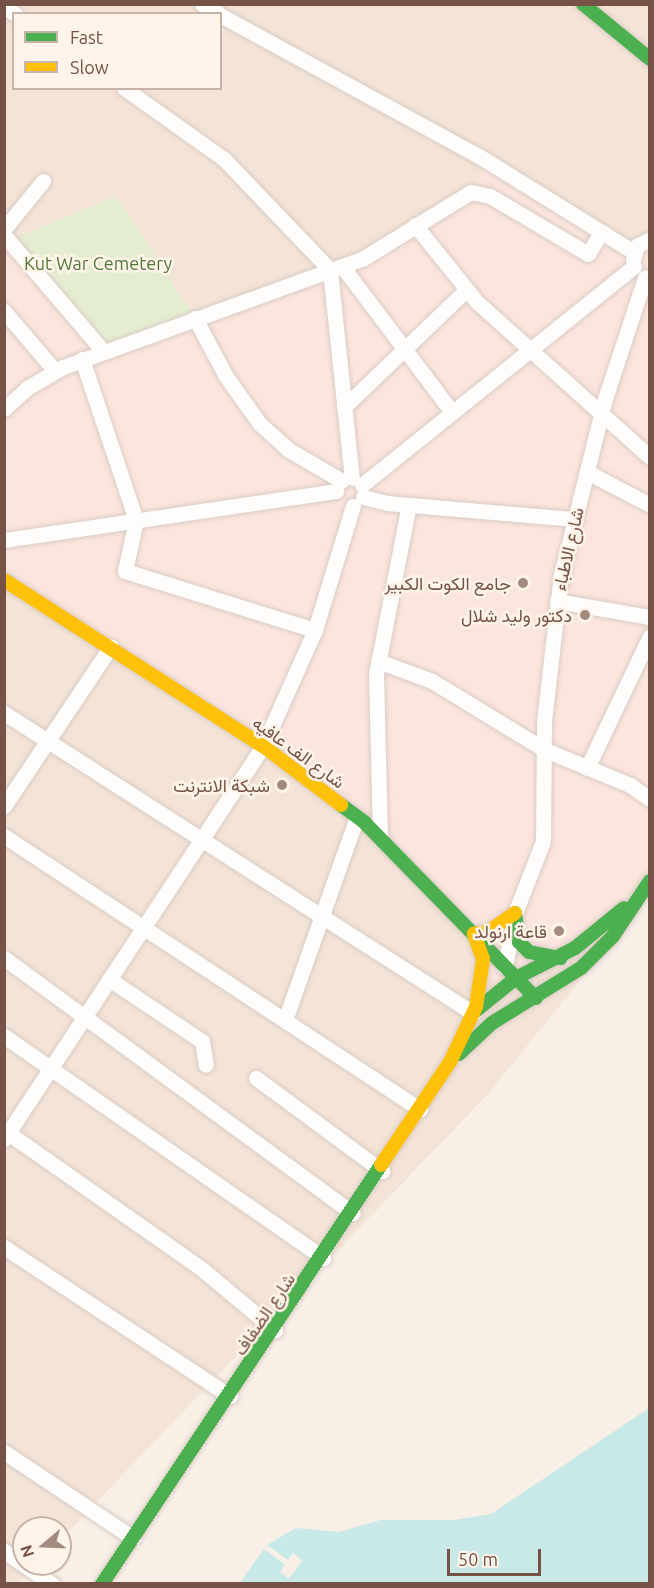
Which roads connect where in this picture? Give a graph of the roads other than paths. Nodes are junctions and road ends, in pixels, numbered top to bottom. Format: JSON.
{"nodes":[{"id":1,"x":202,"y":4,"type":"edge"},
{"id":2,"x":583,"y":4,"type":"edge"},
{"id":3,"x":216,"y":12,"type":"edge"},
{"id":4,"x":222,"y":15,"type":"edge"},
{"id":5,"x":650,"y":58,"type":"edge"},
{"id":6,"x":127,"y":90,"type":"edge"},
{"id":7,"x":43,"y":181,"type":"dead end"},
{"id":8,"x":415,"y":225,"type":"junction"},
{"id":9,"x":4,"y":229,"type":"edge"},
{"id":10,"x":601,"y":232,"type":"junction"},
{"id":11,"x":4,"y":235,"type":"edge"},
{"id":12,"x":650,"y":239,"type":"edge"},
{"id":13,"x":634,"y":259,"type":"junction"},
{"id":14,"x":336,"y":268,"type":"junction"},
{"id":15,"x":647,"y":278,"type":"edge"},
{"id":16,"x":466,"y":290,"type":"junction"},
{"id":17,"x":4,"y":311,"type":"edge"},
{"id":18,"x":195,"y":318,"type":"junction"},
{"id":19,"x":405,"y":349,"type":"junction"},
{"id":20,"x":529,"y":350,"type":"junction"},
{"id":21,"x":103,"y":351,"type":"junction"},
{"id":22,"x":82,"y":359,"type":"junction"},
{"id":23,"x":55,"y":370,"type":"junction"},
{"id":24,"x":344,"y":407,"type":"junction"},
{"id":25,"x":4,"y":409,"type":"edge"},
{"id":26,"x":452,"y":412,"type":"junction"},
{"id":27,"x":601,"y":415,"type":"junction"},
{"id":28,"x":650,"y":457,"type":"edge"},
{"id":29,"x":587,"y":472,"type":"junction"},
{"id":30,"x":351,"y":490,"type":"junction"},
{"id":31,"x":409,"y":505,"type":"junction"},
{"id":32,"x":650,"y":505,"type":"edge"},
{"id":33,"x":575,"y":519,"type":"junction"},
{"id":34,"x":136,"y":520,"type":"junction"},
{"id":35,"x":4,"y":540,"type":"edge"},
{"id":36,"x":4,"y":580,"type":"edge"},
{"id":37,"x":556,"y":601,"type":"junction"},
{"id":38,"x":650,"y":616,"type":"edge"},
{"id":39,"x":315,"y":630,"type":"junction"},
{"id":40,"x":650,"y":636,"type":"edge"},
{"id":41,"x":111,"y":646,"type":"junction"},
{"id":42,"x":378,"y":661,"type":"junction"},
{"id":43,"x":4,"y":712,"type":"edge"},
{"id":44,"x":48,"y":741,"type":"junction"},
{"id":45,"x":263,"y":746,"type":"junction"},
{"id":46,"x":545,"y":750,"type":"junction"},
{"id":47,"x":587,"y":768,"type":"junction"},
{"id":48,"x":650,"y":799,"type":"edge"},
{"id":49,"x":4,"y":806,"type":"edge"},
{"id":50,"x":357,"y":817,"type":"junction"},
{"id":51,"x":4,"y":836,"type":"edge"},
{"id":52,"x":380,"y":837,"type":"junction"},
{"id":53,"x":200,"y":841,"type":"junction"},
{"id":54,"x":650,"y":881,"type":"edge"},
{"id":55,"x":639,"y":896,"type":"junction"},
{"id":56,"x":515,"y":913,"type":"junction"},
{"id":57,"x":324,"y":917,"type":"junction"},
{"id":58,"x":144,"y":926,"type":"junction"},
{"id":59,"x":474,"y":934,"type":"junction"},
{"id":60,"x":4,"y":958,"type":"edge"},
{"id":61,"x":560,"y":958,"type":"junction"},
{"id":62,"x":510,"y":972,"type":"junction"},
{"id":63,"x":109,"y":979,"type":"junction"},
{"id":64,"x":536,"y":998,"type":"junction"},
{"id":65,"x":473,"y":1013,"type":"junction"},
{"id":66,"x":84,"y":1016,"type":"junction"},
{"id":67,"x":285,"y":1020,"type":"junction"},
{"id":68,"x":4,"y":1036,"type":"edge"},
{"id":69,"x":450,"y":1062,"type":"junction"},
{"id":70,"x":206,"y":1065,"type":"dead end"},
{"id":71,"x":50,"y":1067,"type":"junction"},
{"id":72,"x":256,"y":1078,"type":"dead end"},
{"id":73,"x":420,"y":1109,"type":"junction"},
{"id":74,"x":6,"y":1134,"type":"edge"},
{"id":75,"x":382,"y":1171,"type":"junction"},
{"id":76,"x":353,"y":1213,"type":"junction"},
{"id":77,"x":4,"y":1247,"type":"edge"},
{"id":78,"x":324,"y":1258,"type":"junction"},
{"id":79,"x":275,"y":1330,"type":"junction"},
{"id":80,"x":230,"y":1396,"type":"junction"},
{"id":81,"x":4,"y":1452,"type":"edge"},
{"id":82,"x":133,"y":1538,"type":"junction"},
{"id":83,"x":4,"y":1551,"type":"edge"},
{"id":84,"x":52,"y":1584,"type":"edge"},
{"id":85,"x":102,"y":1584,"type":"edge"}],
"edges":[{"from":1,"to":3,"type":"street"},
{"from":2,"to":5,"type":"street"},
{"from":4,"to":10,"type":"street"},
{"from":6,"to":14,"type":"street"},
{"from":7,"to":9,"type":"street"},
{"from":8,"to":10,"type":"street"},
{"from":8,"to":14,"type":"street"},
{"from":8,"to":16,"type":"street"},
{"from":10,"to":13,"type":"street"},
{"from":11,"to":21,"type":"street"},
{"from":12,"to":13,"type":"street"},
{"from":13,"to":15,"type":"street"},
{"from":13,"to":20,"type":"street"},
{"from":14,"to":18,"type":"street"},
{"from":14,"to":19,"type":"street"},
{"from":14,"to":24,"type":"street"},
{"from":15,"to":27,"type":"street","name":"شارع الاطباء"},
{"from":16,"to":19,"type":"street"},
{"from":16,"to":20,"type":"street"},
{"from":17,"to":23,"type":"street"},
{"from":18,"to":21,"type":"street"},
{"from":18,"to":30,"type":"street"},
{"from":19,"to":24,"type":"street"},
{"from":19,"to":26,"type":"street"},
{"from":20,"to":26,"type":"street"},
{"from":20,"to":27,"type":"street"},
{"from":21,"to":22,"type":"street"},
{"from":22,"to":23,"type":"street"},
{"from":22,"to":34,"type":"street"},
{"from":23,"to":25,"type":"street"},
{"from":24,"to":30,"type":"street"},
{"from":26,"to":30,"type":"street"},
{"from":27,"to":28,"type":"street"},
{"from":27,"to":29,"type":"street","name":"شارع الاطباء"},
{"from":29,"to":32,"type":"street"},
{"from":29,"to":33,"type":"street","name":"شارع الاطباء"},
{"from":30,"to":31,"type":"street"},
{"from":30,"to":34,"type":"street"},
{"from":30,"to":39,"type":"street"},
{"from":31,"to":33,"type":"street"},
{"from":31,"to":42,"type":"street"},
{"from":33,"to":37,"type":"street","name":"شارع الاطباء"},
{"from":34,"to":35,"type":"street"},
{"from":34,"to":39,"type":"street"},
{"from":36,"to":41,"type":"street","name":"شارع الف عافيه"},
{"from":37,"to":38,"type":"street"},
{"from":37,"to":46,"type":"street","name":"شارع الاطباء"},
{"from":39,"to":45,"type":"street"},
{"from":40,"to":47,"type":"street"},
{"from":41,"to":44,"type":"street"},
{"from":41,"to":45,"type":"street","name":"شارع الف عافيه"},
{"from":42,"to":46,"type":"street"},
{"from":42,"to":52,"type":"street"},
{"from":43,"to":44,"type":"street"},
{"from":44,"to":49,"type":"street"},
{"from":44,"to":53,"type":"street"},
{"from":45,"to":50,"type":"street","name":"شارع الف عافيه"},
{"from":45,"to":53,"type":"street"},
{"from":46,"to":47,"type":"street"},
{"from":46,"to":56,"type":"street","name":"شارع الاطباء"},
{"from":47,"to":48,"type":"street"},
{"from":50,"to":52,"type":"street","name":"شارع الف عافيه"},
{"from":50,"to":57,"type":"street"},
{"from":51,"to":58,"type":"street"},
{"from":52,"to":59,"type":"street","name":"شارع الف عافيه"},
{"from":53,"to":57,"type":"street"},
{"from":53,"to":58,"type":"street"},
{"from":54,"to":55,"type":"street"},
{"from":55,"to":61,"type":"street"},
{"from":55,"to":64,"type":"street"},
{"from":56,"to":59,"type":"street"},
{"from":56,"to":61,"type":"street"},
{"from":56,"to":62,"type":"street","name":"شارع الاطباء"},
{"from":57,"to":65,"type":"street"},
{"from":57,"to":67,"type":"street"},
{"from":58,"to":63,"type":"street"},
{"from":58,"to":67,"type":"street"},
{"from":59,"to":62,"type":"street","name":"شارع الف عافيه"},
{"from":59,"to":65,"type":"street"},
{"from":60,"to":66,"type":"street"},
{"from":61,"to":62,"type":"street"},
{"from":62,"to":64,"type":"street","name":"شارع الف عافيه"},
{"from":62,"to":65,"type":"street"},
{"from":63,"to":66,"type":"street"},
{"from":63,"to":70,"type":"street"},
{"from":64,"to":69,"type":"street"},
{"from":65,"to":69,"type":"street"},
{"from":66,"to":71,"type":"street"},
{"from":66,"to":76,"type":"street"},
{"from":67,"to":73,"type":"street"},
{"from":68,"to":71,"type":"street"},
{"from":69,"to":73,"type":"street","name":"شارع الضفاف"},
{"from":71,"to":74,"type":"street"},
{"from":71,"to":78,"type":"street"},
{"from":72,"to":75,"type":"street"},
{"from":73,"to":75,"type":"street","name":"شارع الضفاف"},
{"from":74,"to":79,"type":"street"},
{"from":75,"to":76,"type":"street","name":"شارع الضفاف"},
{"from":76,"to":78,"type":"street","name":"شارع الضفاف"},
{"from":77,"to":80,"type":"street"},
{"from":78,"to":79,"type":"street","name":"شارع الضفاف"},
{"from":79,"to":80,"type":"street","name":"شارع الضفاف"},
{"from":80,"to":82,"type":"street","name":"شارع الضفاف"},
{"from":81,"to":82,"type":"street"},
{"from":82,"to":85,"type":"street","name":"شارع الضفاف"},
{"from":83,"to":84,"type":"street"}]}
